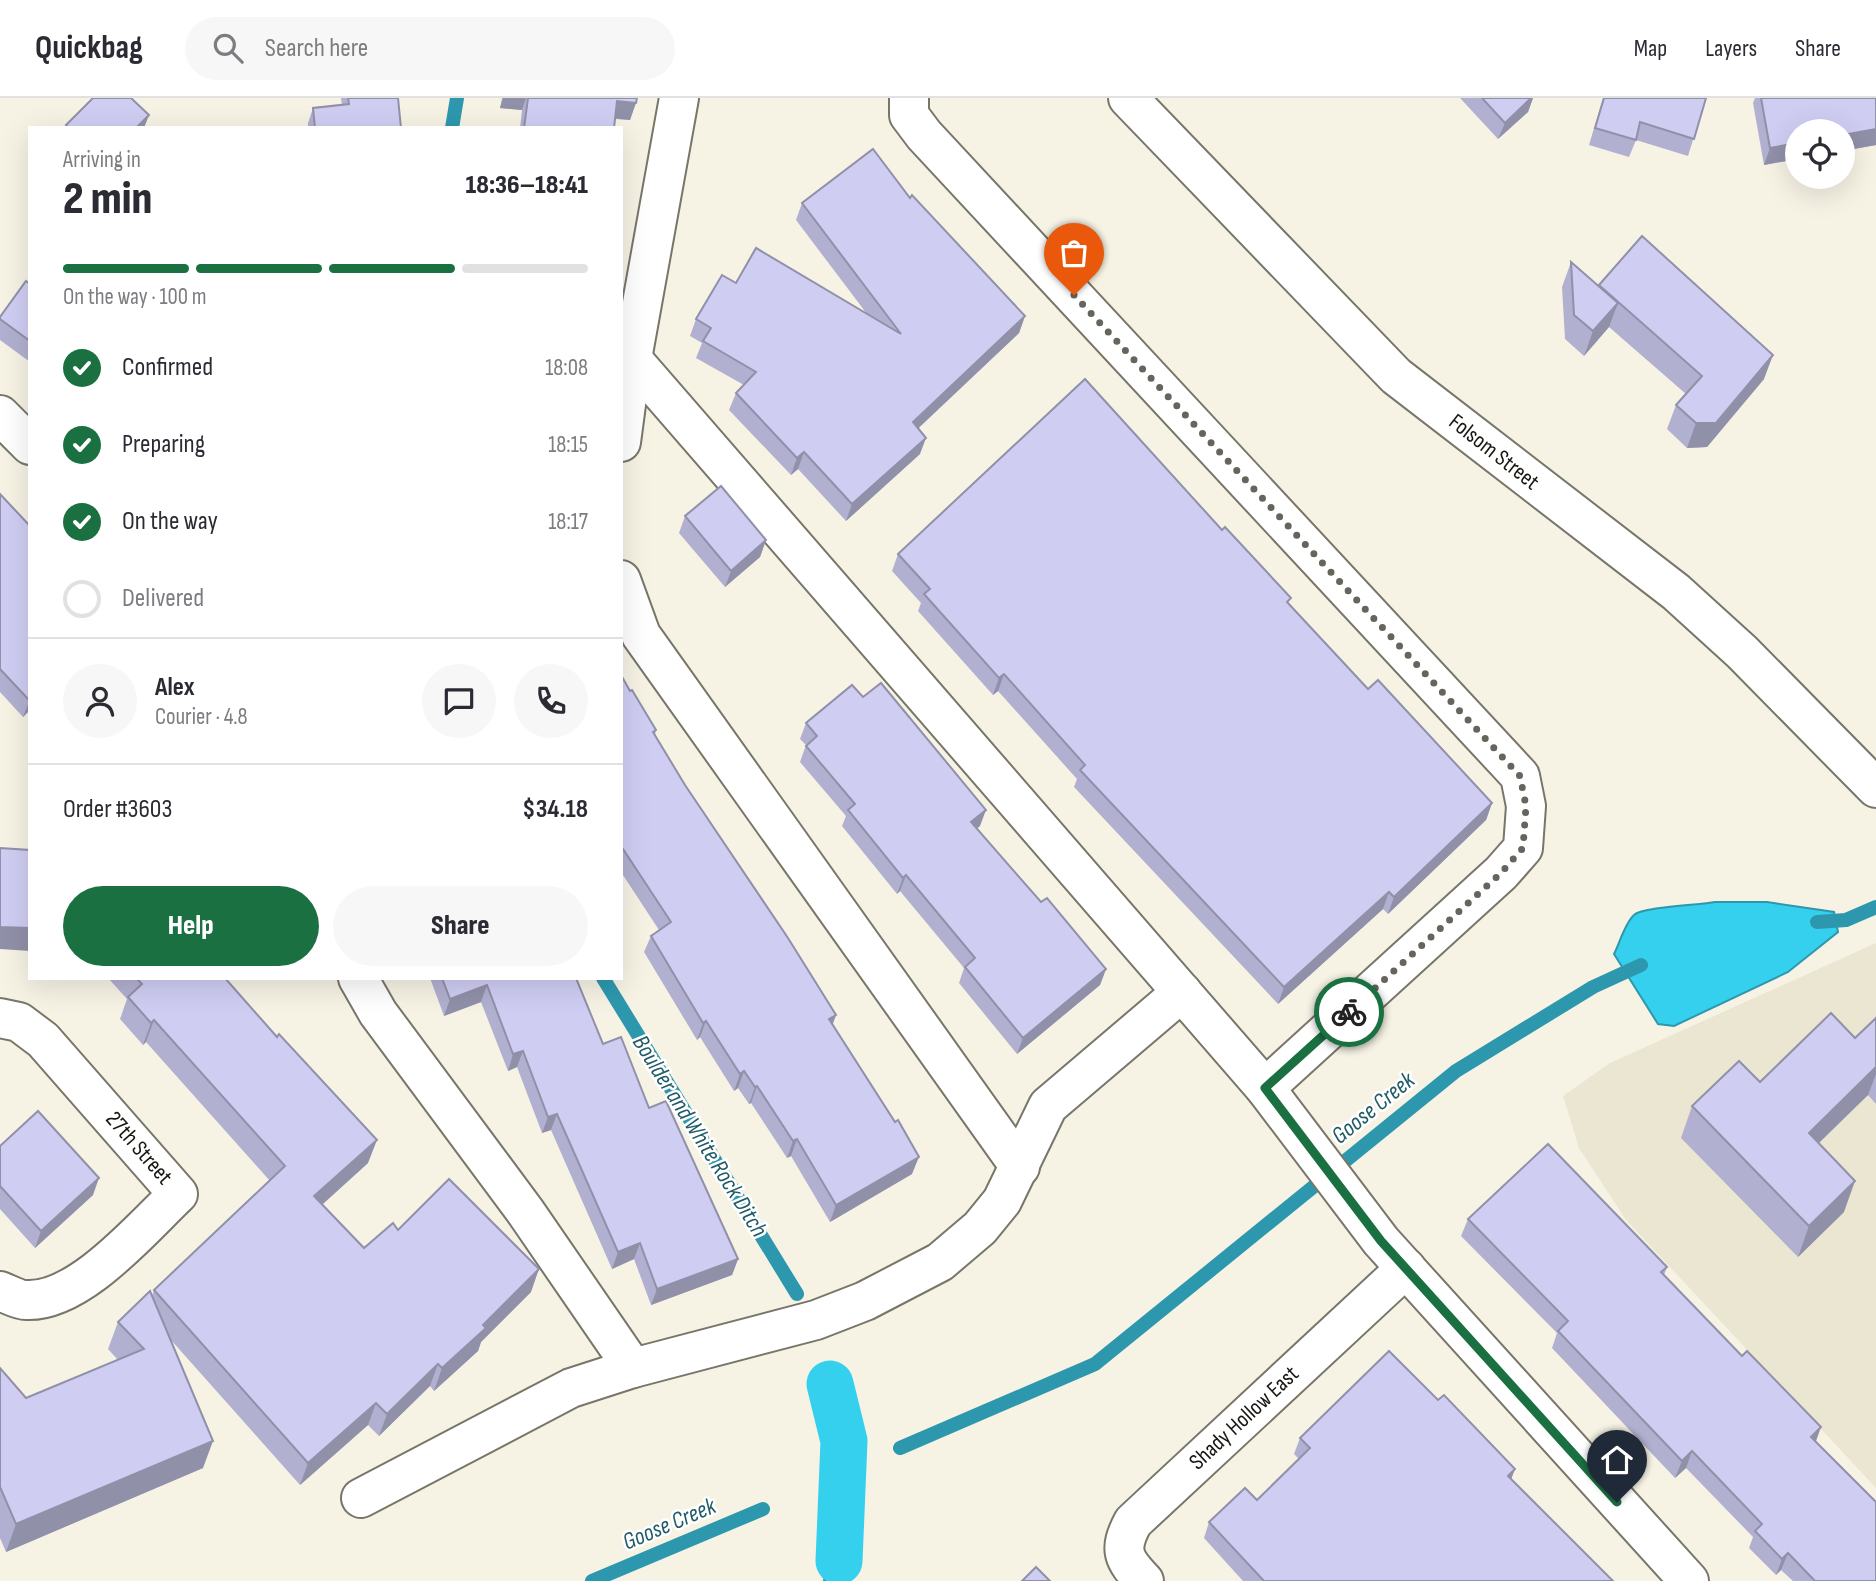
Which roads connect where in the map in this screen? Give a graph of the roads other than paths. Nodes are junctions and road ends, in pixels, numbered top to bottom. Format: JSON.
{"nodes":[{"id":1,"x":679,"y":98,"type":"edge"},
{"id":2,"x":909,"y":98,"type":"edge"},
{"id":3,"x":1128,"y":98,"type":"edge"},
{"id":4,"x":632,"y":359,"type":"junction"},
{"id":5,"x":0,"y":415,"type":"edge"},
{"id":6,"x":623,"y":427,"type":"edge"},
{"id":7,"x":28,"y":444,"type":"edge"},
{"id":8,"x":623,"y":586,"type":"edge"},
{"id":9,"x":1876,"y":788,"type":"edge"},
{"id":10,"x":359,"y":980,"type":"edge"},
{"id":11,"x":1182,"y":992,"type":"junction"},
{"id":12,"x":0,"y":1018,"type":"edge"},
{"id":13,"x":1271,"y":1096,"type":"junction"},
{"id":14,"x":1020,"y":1167,"type":"junction"},
{"id":15,"x":1393,"y":1254,"type":"junction"},
{"id":16,"x":0,"y":1291,"type":"edge"},
{"id":17,"x":633,"y":1368,"type":"junction"},
{"id":18,"x":361,"y":1498,"type":"dead end"},
{"id":19,"x":1144,"y":1581,"type":"edge"},
{"id":20,"x":1689,"y":1581,"type":"edge"}],
"edges":[{"from":1,"to":4,"type":"street"},
{"from":2,"to":13,"type":"street"},
{"from":3,"to":9,"type":"street","name":"Folsom Street"},
{"from":4,"to":6,"type":"street"},
{"from":4,"to":11,"type":"street"},
{"from":5,"to":7,"type":"street"},
{"from":8,"to":14,"type":"street"},
{"from":10,"to":17,"type":"street"},
{"from":11,"to":13,"type":"street"},
{"from":11,"to":14,"type":"street"},
{"from":12,"to":16,"type":"street","name":"27th Street"},
{"from":13,"to":15,"type":"street"},
{"from":14,"to":17,"type":"street"},
{"from":15,"to":19,"type":"street","name":"Shady Hollow East"},
{"from":15,"to":20,"type":"street"},
{"from":17,"to":18,"type":"street"}]}
